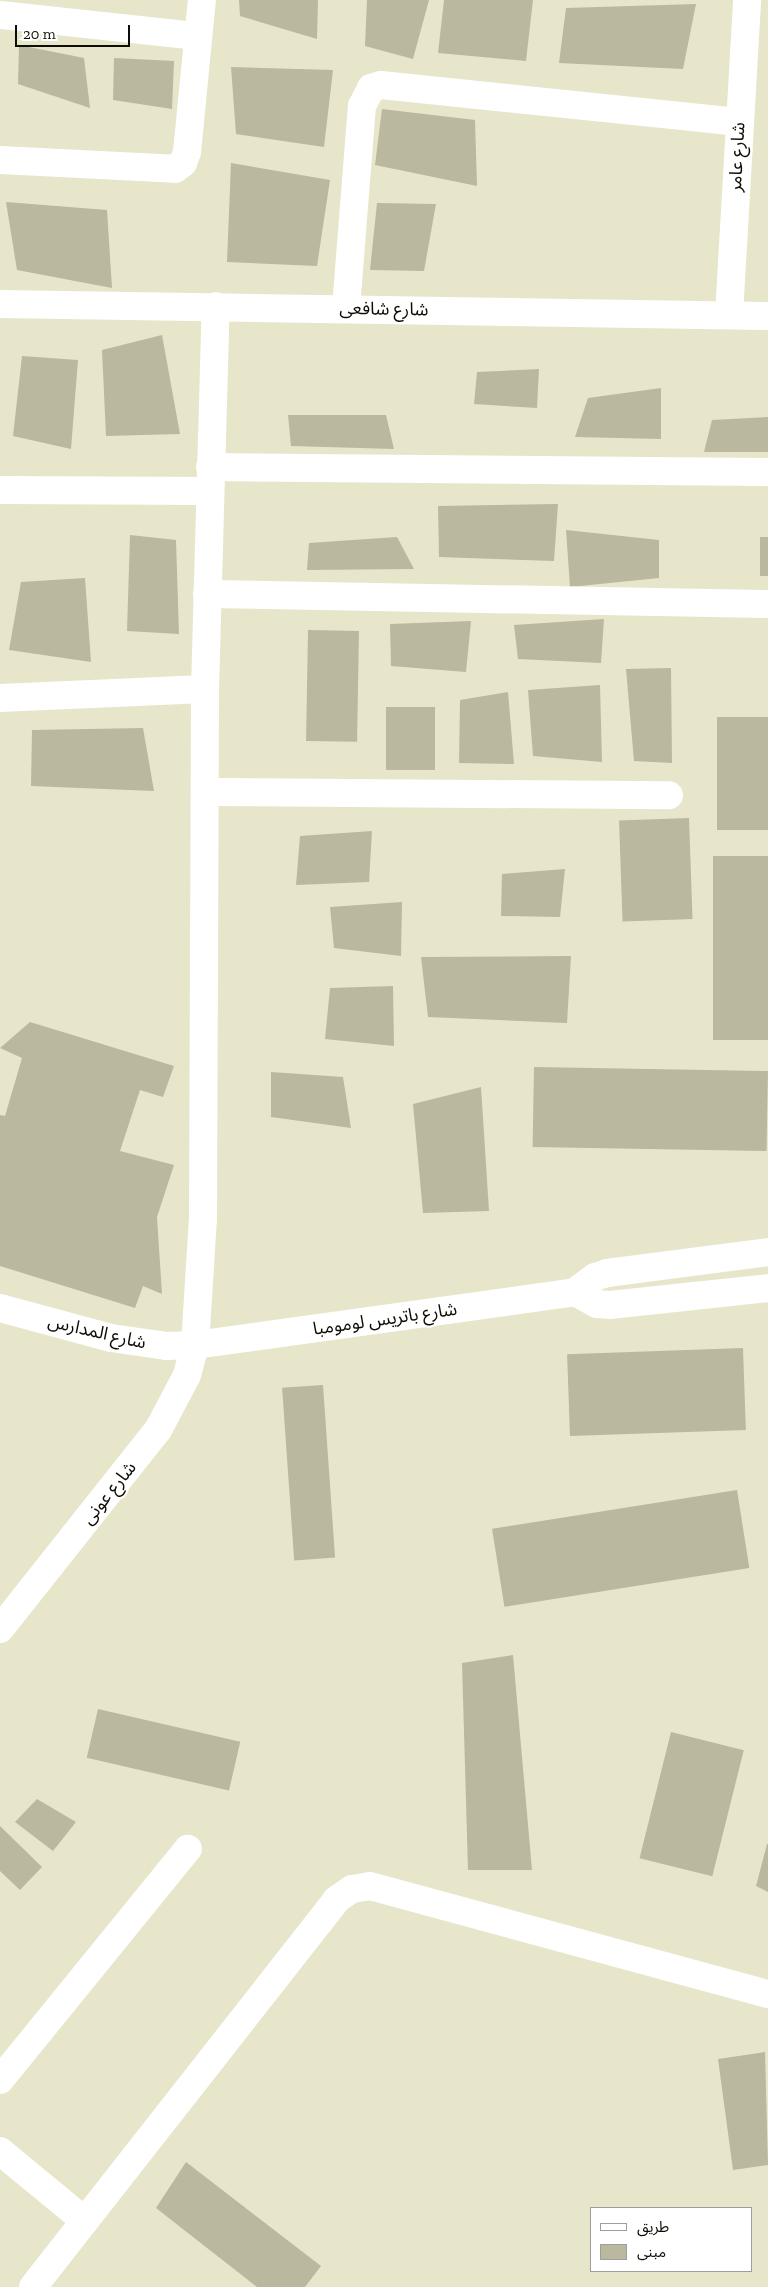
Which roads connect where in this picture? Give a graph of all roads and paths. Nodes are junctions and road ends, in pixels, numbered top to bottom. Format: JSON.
{"nodes":[{"id":1,"x":202,"y":0,"type":"edge"},
{"id":2,"x":747,"y":0,"type":"edge"},
{"id":3,"x":0,"y":16,"type":"edge"},
{"id":4,"x":198,"y":36,"type":"junction"},
{"id":5,"x":738,"y":122,"type":"junction"},
{"id":6,"x":0,"y":160,"type":"edge"},
{"id":7,"x":0,"y":304,"type":"edge"},
{"id":8,"x":216,"y":306,"type":"junction"},
{"id":9,"x":346,"y":308,"type":"junction"},
{"id":10,"x":729,"y":315,"type":"junction"},
{"id":11,"x":768,"y":316,"type":"edge"},
{"id":12,"x":768,"y":472,"type":"edge"},
{"id":13,"x":210,"y":479,"type":"junction"},
{"id":14,"x":0,"y":490,"type":"edge"},
{"id":15,"x":207,"y":594,"type":"junction"},
{"id":16,"x":768,"y":604,"type":"edge"},
{"id":17,"x":205,"y":689,"type":"junction"},
{"id":18,"x":0,"y":698,"type":"edge"},
{"id":19,"x":205,"y":792,"type":"junction"},
{"id":20,"x":669,"y":796,"type":"dead end"},
{"id":21,"x":768,"y":1252,"type":"edge"},
{"id":22,"x":768,"y":1288,"type":"edge"},
{"id":23,"x":575,"y":1292,"type":"junction"},
{"id":24,"x":0,"y":1308,"type":"edge"},
{"id":25,"x":195,"y":1345,"type":"junction"},
{"id":26,"x":0,"y":1629,"type":"edge"},
{"id":27,"x":188,"y":1849,"type":"dead end"},
{"id":28,"x":768,"y":1994,"type":"edge"},
{"id":29,"x":0,"y":2080,"type":"edge"},
{"id":30,"x":0,"y":2151,"type":"edge"},
{"id":31,"x":85,"y":2221,"type":"junction"},
{"id":32,"x":33,"y":2287,"type":"edge"}],
"edges":[{"from":1,"to":4,"type":"street"},
{"from":2,"to":5,"type":"street","name":"شارع عامر"},
{"from":3,"to":4,"type":"street"},
{"from":4,"to":6,"type":"street"},
{"from":5,"to":9,"type":"street"},
{"from":5,"to":10,"type":"street","name":"شارع عامر"},
{"from":7,"to":8,"type":"street","name":"شارع شافعى"},
{"from":8,"to":9,"type":"street","name":"شارع شافعى"},
{"from":8,"to":13,"type":"street","name":"شارع عونى"},
{"from":9,"to":10,"type":"street","name":"شارع شافعى"},
{"from":10,"to":11,"type":"street","name":"شارع شافعى"},
{"from":12,"to":13,"type":"street"},
{"from":13,"to":14,"type":"street"},
{"from":13,"to":15,"type":"street","name":"شارع عونى"},
{"from":15,"to":16,"type":"street"},
{"from":15,"to":17,"type":"street","name":"شارع عونى"},
{"from":17,"to":18,"type":"street"},
{"from":17,"to":19,"type":"street","name":"شارع عونى"},
{"from":19,"to":20,"type":"street"},
{"from":19,"to":25,"type":"street","name":"شارع عونى"},
{"from":21,"to":23,"type":"street","name":"شارع باتريس لومومبا"},
{"from":22,"to":23,"type":"street"},
{"from":23,"to":25,"type":"street","name":"شارع باتريس لومومبا"},
{"from":24,"to":25,"type":"street","name":"شارع المدارس"},
{"from":25,"to":26,"type":"street","name":"شارع عونى"},
{"from":27,"to":29,"type":"street"},
{"from":28,"to":31,"type":"street"},
{"from":30,"to":31,"type":"street"},
{"from":31,"to":32,"type":"street"}]}
